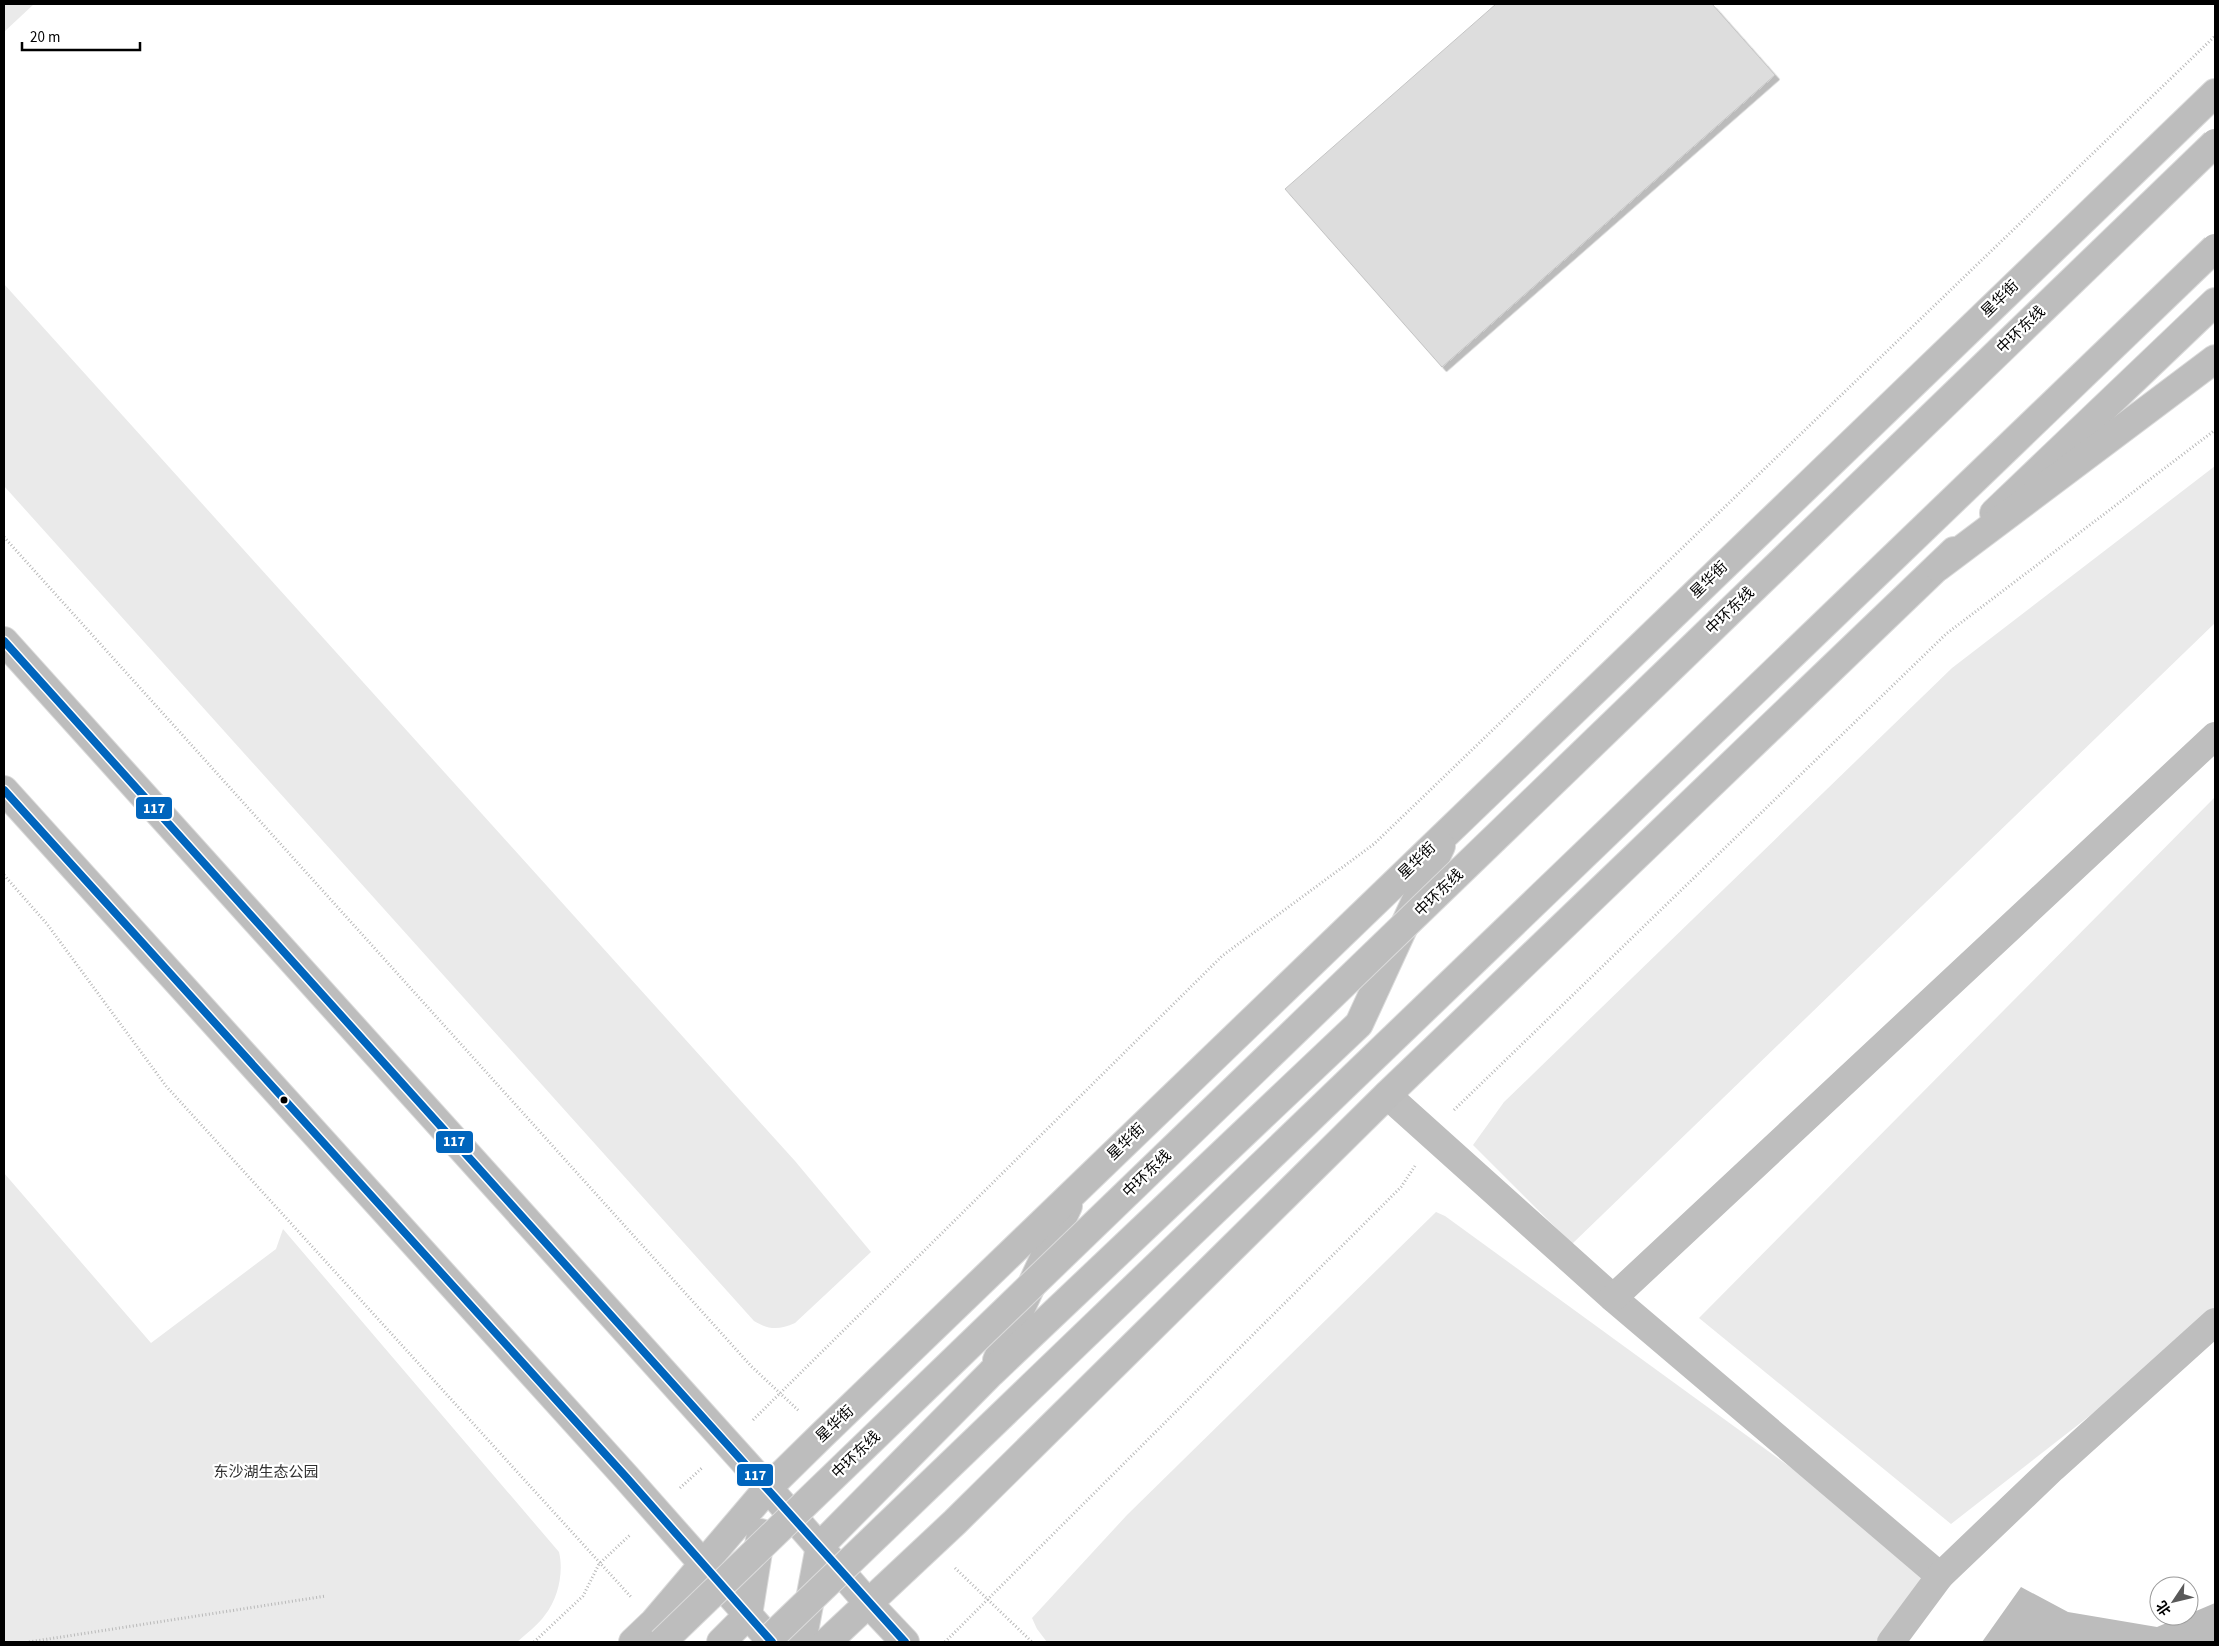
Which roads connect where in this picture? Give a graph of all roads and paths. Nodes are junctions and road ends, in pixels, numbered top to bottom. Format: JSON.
{"nodes":[{"id":1,"x":2215,"y":36,"type":"edge"},
{"id":2,"x":2215,"y":93,"type":"edge"},
{"id":3,"x":2215,"y":143,"type":"edge"},
{"id":4,"x":2215,"y":248,"type":"edge"},
{"id":5,"x":2215,"y":302,"type":"edge"},
{"id":6,"x":2215,"y":359,"type":"edge"},
{"id":7,"x":2215,"y":430,"type":"edge"},
{"id":8,"x":4,"y":537,"type":"edge"},
{"id":9,"x":1938,"y":567,"type":"junction"},
{"id":10,"x":4,"y":641,"type":"edge"},
{"id":11,"x":2215,"y":736,"type":"edge"},
{"id":12,"x":4,"y":790,"type":"edge"},
{"id":13,"x":1448,"y":831,"type":"junction"},
{"id":14,"x":4,"y":875,"type":"edge"},
{"id":15,"x":1387,"y":1095,"type":"junction"},
{"id":16,"x":1434,"y":1138,"type":"junction"},
{"id":17,"x":1075,"y":1191,"type":"junction"},
{"id":18,"x":1613,"y":1298,"type":"junction"},
{"id":19,"x":2215,"y":1322,"type":"edge"},
{"id":20,"x":991,"y":1373,"type":"junction"},
{"id":21,"x":782,"y":1393,"type":"junction"},
{"id":22,"x":822,"y":1435,"type":"junction"},
{"id":23,"x":728,"y":1444,"type":"junction"},
{"id":24,"x":768,"y":1488,"type":"junction"},
{"id":25,"x":655,"y":1511,"type":"junction"},
{"id":26,"x":820,"y":1546,"type":"junction"},
{"id":27,"x":930,"y":1546,"type":"junction"},
{"id":28,"x":599,"y":1564,"type":"junction"},
{"id":29,"x":704,"y":1566,"type":"junction"},
{"id":30,"x":1940,"y":1576,"type":"junction"},
{"id":31,"x":326,"y":1596,"type":"dead end"},
{"id":32,"x":989,"y":1600,"type":"junction"},
{"id":33,"x":869,"y":1604,"type":"junction"},
{"id":34,"x":748,"y":1615,"type":"junction"},
{"id":35,"x":658,"y":1632,"type":"edge"},
{"id":36,"x":29,"y":1642,"type":"edge"},
{"id":37,"x":534,"y":1642,"type":"edge"},
{"id":38,"x":633,"y":1642,"type":"edge"},
{"id":39,"x":721,"y":1642,"type":"edge"},
{"id":40,"x":766,"y":1642,"type":"edge"},
{"id":41,"x":772,"y":1642,"type":"edge"},
{"id":42,"x":802,"y":1642,"type":"edge"},
{"id":43,"x":827,"y":1642,"type":"edge"},
{"id":44,"x":905,"y":1642,"type":"edge"},
{"id":45,"x":945,"y":1642,"type":"edge"},
{"id":46,"x":1032,"y":1642,"type":"edge"},
{"id":47,"x":1891,"y":1642,"type":"edge"}],
"edges":[{"from":1,"to":21,"type":"path"},
{"from":2,"to":13,"type":"main road","name":"星华街"},
{"from":3,"to":35,"type":"main road","name":"中环东线","bridge":true},
{"from":4,"to":40,"type":"main road","bridge":true},
{"from":5,"to":9,"type":"main road"},
{"from":6,"to":9,"type":"main road"},
{"from":7,"to":16,"type":"path"},
{"from":8,"to":21,"type":"path"},
{"from":9,"to":15,"type":"main road"},
{"from":10,"to":23,"type":"main road"},
{"from":11,"to":18,"type":"lane"},
{"from":12,"to":25,"type":"main road"},
{"from":13,"to":17,"type":"main road","name":"星华街"},
{"from":13,"to":20,"type":"main road"},
{"from":14,"to":28,"type":"path"},
{"from":15,"to":16,"type":"lane"},
{"from":15,"to":27,"type":"main road"},
{"from":16,"to":18,"type":"lane"},
{"from":16,"to":32,"type":"path"},
{"from":17,"to":20,"type":"main road"},
{"from":17,"to":22,"type":"main road","name":"星华街"},
{"from":18,"to":30,"type":"lane"},
{"from":19,"to":30,"type":"lane"},
{"from":20,"to":26,"type":"main road"},
{"from":21,"to":22,"type":"path"},
{"from":21,"to":23,"type":"path"},
{"from":22,"to":24,"type":"main road","name":"星华街"},
{"from":23,"to":24,"type":"main road"},
{"from":23,"to":25,"type":"path"},
{"from":24,"to":26,"type":"main road"},
{"from":24,"to":29,"type":"main road","name":"星华街"},
{"from":24,"to":34,"type":"main road"},
{"from":25,"to":28,"type":"path"},
{"from":25,"to":29,"type":"main road"},
{"from":26,"to":33,"type":"main road"},
{"from":26,"to":42,"type":"main road"},
{"from":27,"to":32,"type":"path"},
{"from":27,"to":33,"type":"main road"},
{"from":28,"to":35,"type":"path"},
{"from":28,"to":37,"type":"path"},
{"from":29,"to":34,"type":"main road"},
{"from":29,"to":35,"type":"main road","name":"星华街"},
{"from":30,"to":47,"type":"lane"},
{"from":31,"to":36,"type":"path"},
{"from":32,"to":45,"type":"path"},
{"from":32,"to":46,"type":"path"},
{"from":33,"to":43,"type":"main road"},
{"from":33,"to":44,"type":"main road"},
{"from":34,"to":39,"type":"main road"},
{"from":34,"to":41,"type":"main road"},
{"from":35,"to":38,"type":"main road","name":"星华街"}]}
